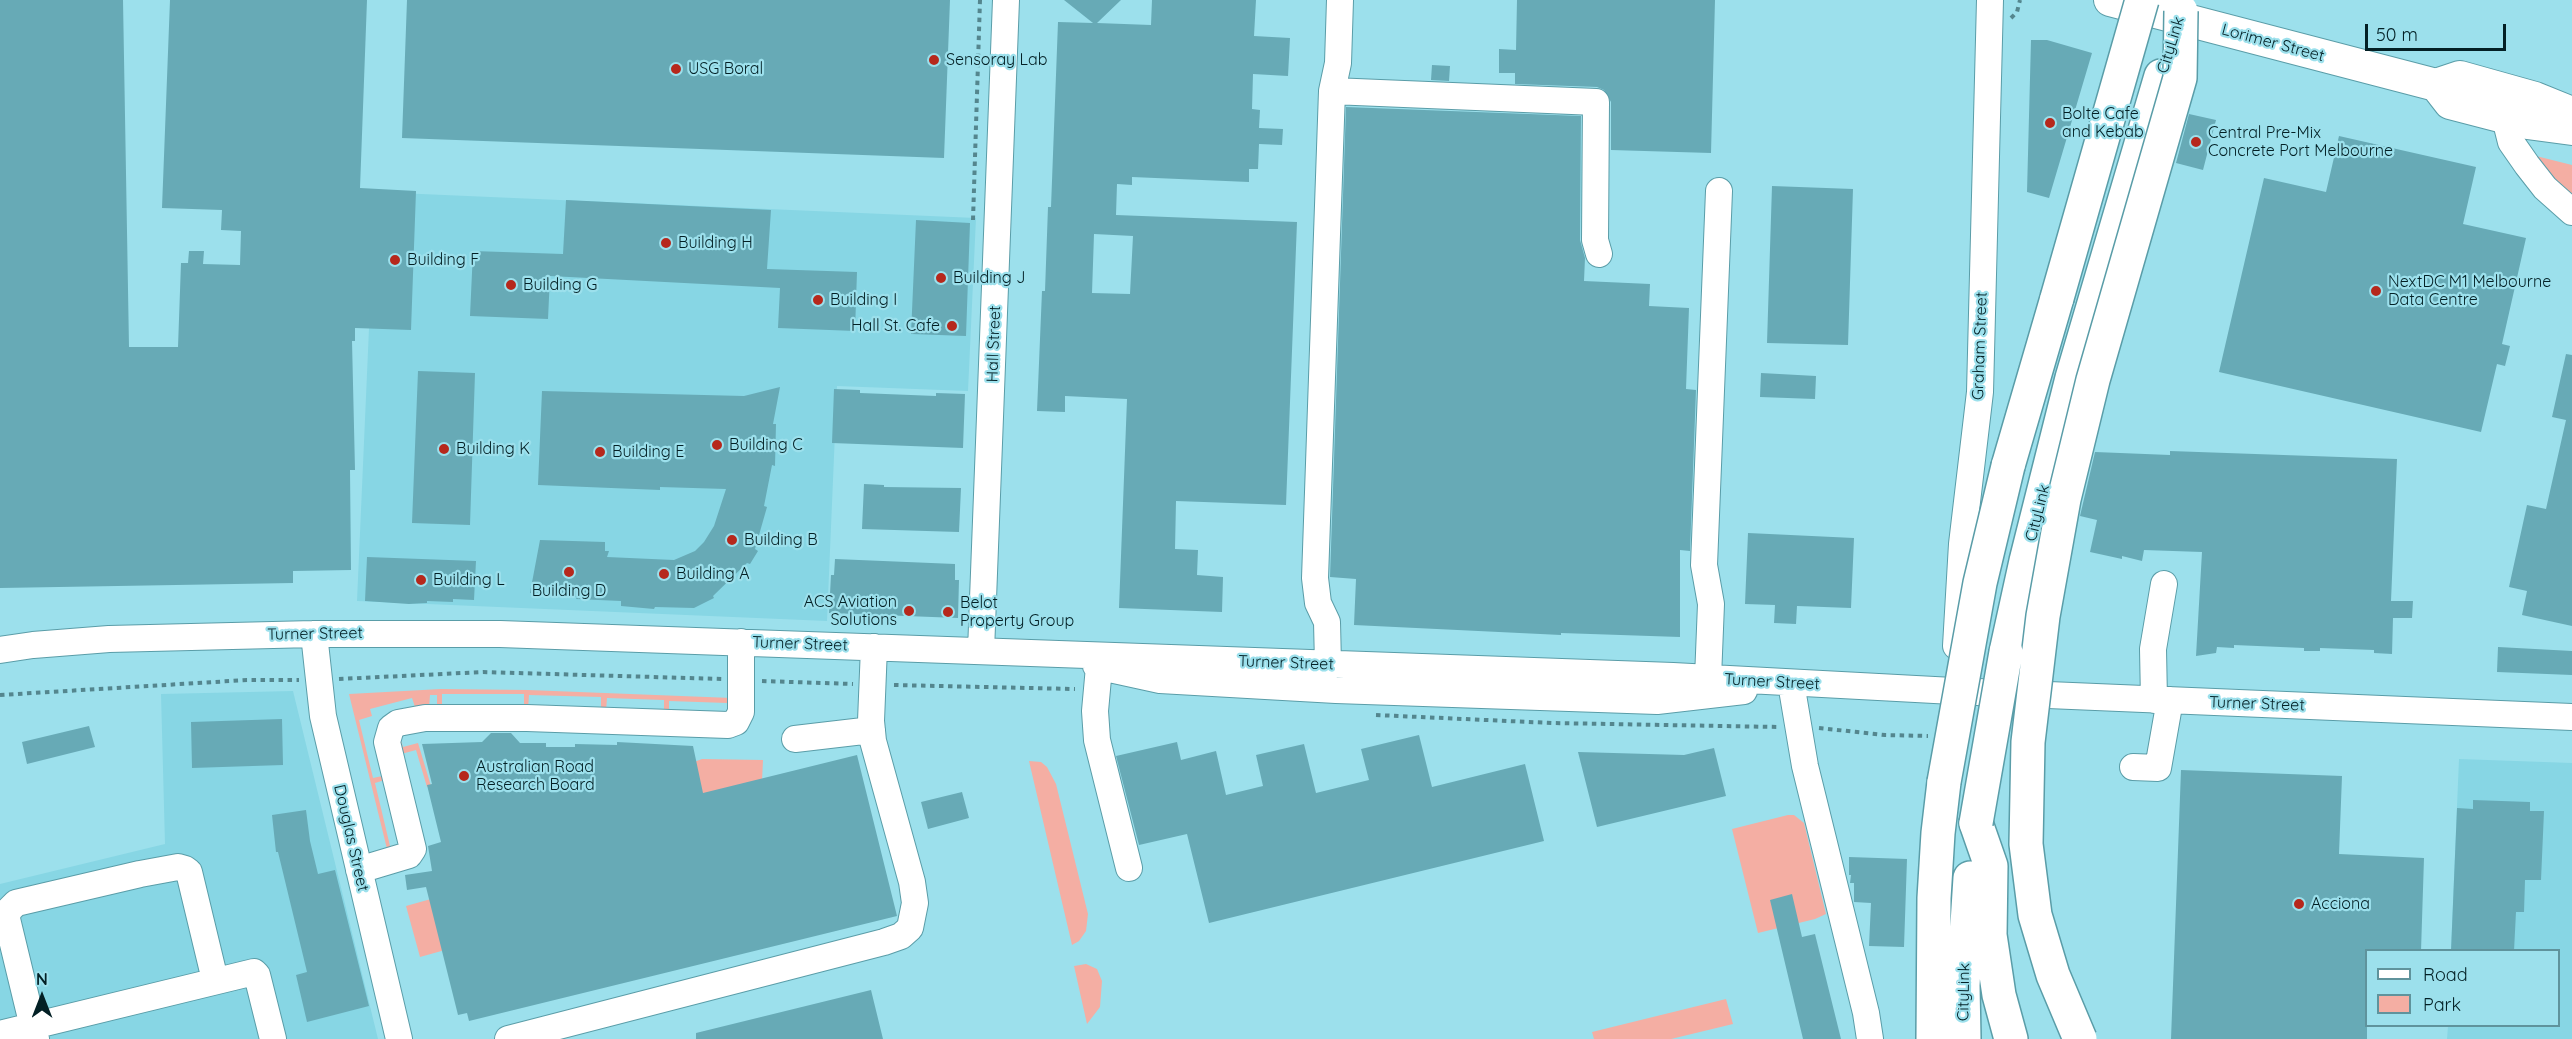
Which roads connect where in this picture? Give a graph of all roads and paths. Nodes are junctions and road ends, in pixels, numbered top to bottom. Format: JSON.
{"nodes":[{"id":1,"x":980,"y":0,"type":"edge"},
{"id":2,"x":1006,"y":0,"type":"edge"},
{"id":3,"x":1340,"y":0,"type":"edge"},
{"id":4,"x":1990,"y":0,"type":"edge"},
{"id":5,"x":2020,"y":0,"type":"edge"},
{"id":6,"x":2110,"y":0,"type":"edge"},
{"id":7,"x":2142,"y":0,"type":"edge"},
{"id":8,"x":2182,"y":5,"type":"edge"},
{"id":9,"x":2017,"y":12,"type":"dead end"},
{"id":10,"x":2436,"y":85,"type":"junction"},
{"id":11,"x":1332,"y":91,"type":"junction"},
{"id":12,"x":2572,"y":113,"type":"edge"},
{"id":13,"x":2505,"y":118,"type":"junction"},
{"id":14,"x":2572,"y":129,"type":"edge"},
{"id":15,"x":1719,"y":191,"type":"dead end"},
{"id":16,"x":2572,"y":212,"type":"edge"},
{"id":17,"x":973,"y":220,"type":"dead end"},
{"id":18,"x":1599,"y":254,"type":"dead end"},
{"id":19,"x":2164,"y":584,"type":"dead end"},
{"id":20,"x":314,"y":634,"type":"junction"},
{"id":21,"x":741,"y":642,"type":"junction"},
{"id":22,"x":874,"y":647,"type":"junction"},
{"id":23,"x":0,"y":650,"type":"edge"},
{"id":24,"x":981,"y":651,"type":"junction"},
{"id":25,"x":1052,"y":654,"type":"junction"},
{"id":26,"x":1328,"y":664,"type":"junction"},
{"id":27,"x":1708,"y":678,"type":"junction"},
{"id":28,"x":1098,"y":679,"type":"junction"},
{"id":29,"x":319,"y":680,"type":"junction"},
{"id":30,"x":741,"y":680,"type":"junction"},
{"id":31,"x":1791,"y":682,"type":"junction"},
{"id":32,"x":873,"y":684,"type":"junction"},
{"id":33,"x":1953,"y":691,"type":"junction"},
{"id":34,"x":0,"y":695,"type":"edge"},
{"id":35,"x":2162,"y":700,"type":"junction"},
{"id":36,"x":1366,"y":714,"type":"dead end"},
{"id":37,"x":2572,"y":717,"type":"edge"},
{"id":38,"x":1799,"y":728,"type":"junction"},
{"id":39,"x":872,"y":730,"type":"junction"},
{"id":40,"x":1937,"y":736,"type":"dead end"},
{"id":41,"x":795,"y":739,"type":"dead end"},
{"id":42,"x":2133,"y":767,"type":"dead end"},
{"id":43,"x":1976,"y":823,"type":"junction"},
{"id":44,"x":1129,"y":868,"type":"dead end"},
{"id":45,"x":358,"y":870,"type":"junction"},
{"id":46,"x":215,"y":980,"type":"junction"},
{"id":47,"x":34,"y":1032,"type":"edge"},
{"id":48,"x":0,"y":1034,"type":"edge"},
{"id":49,"x":273,"y":1039,"type":"edge"},
{"id":50,"x":399,"y":1039,"type":"edge"},
{"id":51,"x":508,"y":1039,"type":"edge"},
{"id":52,"x":1870,"y":1039,"type":"edge"},
{"id":53,"x":1933,"y":1039,"type":"edge"},
{"id":54,"x":1964,"y":1039,"type":"edge"},
{"id":55,"x":2011,"y":1039,"type":"edge"},
{"id":56,"x":2080,"y":1039,"type":"edge"}],
"edges":[{"from":1,"to":17,"type":"path"},
{"from":2,"to":24,"type":"street","name":"Hall Street"},
{"from":3,"to":11,"type":"street"},
{"from":4,"to":33,"type":"street","name":"Graham Street"},
{"from":5,"to":9,"type":"path"},
{"from":6,"to":10,"type":"main road","name":"Lorimer Street"},
{"from":7,"to":53,"type":"highway","name":"CityLink","bridge":true},
{"from":8,"to":43,"type":"highway","name":"CityLink","bridge":true},
{"from":8,"to":56,"type":"highway","bridge":true},
{"from":10,"to":12,"type":"main road","name":"Lorimer Street"},
{"from":10,"to":13,"type":"main road","name":"Lorimer Street"},
{"from":11,"to":18,"type":"street"},
{"from":11,"to":26,"type":"street"},
{"from":13,"to":14,"type":"main road","name":"Lorimer Street"},
{"from":13,"to":16,"type":"street"},
{"from":15,"to":27,"type":"street"},
{"from":19,"to":35,"type":"street"},
{"from":20,"to":21,"type":"street","name":"Turner Street"},
{"from":20,"to":23,"type":"street","name":"Turner Street"},
{"from":20,"to":29,"type":"street","name":"Douglas Street"},
{"from":21,"to":22,"type":"street","name":"Turner Street"},
{"from":21,"to":30,"type":"street"},
{"from":22,"to":24,"type":"street","name":"Turner Street"},
{"from":22,"to":32,"type":"street"},
{"from":24,"to":25,"type":"street","name":"Turner Street"},
{"from":25,"to":26,"type":"street","name":"Turner Street"},
{"from":25,"to":28,"type":"street"},
{"from":26,"to":27,"type":"street","name":"Turner Street"},
{"from":27,"to":31,"type":"street","name":"Turner Street"},
{"from":28,"to":31,"type":"street"},
{"from":28,"to":32,"type":"path"},
{"from":28,"to":44,"type":"street"},
{"from":29,"to":30,"type":"path"},
{"from":29,"to":34,"type":"path"},
{"from":29,"to":45,"type":"street","name":"Douglas Street"},
{"from":30,"to":32,"type":"path"},
{"from":30,"to":45,"type":"street"},
{"from":31,"to":33,"type":"street","name":"Turner Street"},
{"from":31,"to":38,"type":"street"},
{"from":32,"to":39,"type":"street"},
{"from":33,"to":35,"type":"street","name":"Turner Street"},
{"from":35,"to":37,"type":"street","name":"Turner Street"},
{"from":35,"to":42,"type":"street"},
{"from":36,"to":38,"type":"path"},
{"from":38,"to":40,"type":"path"},
{"from":38,"to":52,"type":"street"},
{"from":39,"to":41,"type":"street"},
{"from":39,"to":51,"type":"street"},
{"from":43,"to":54,"type":"highway","name":"CityLink"},
{"from":43,"to":55,"type":"highway"},
{"from":45,"to":50,"type":"street","name":"Douglas Street"},
{"from":46,"to":47,"type":"street"},
{"from":46,"to":47,"type":"street"},
{"from":46,"to":49,"type":"street"},
{"from":47,"to":48,"type":"street"}]}
